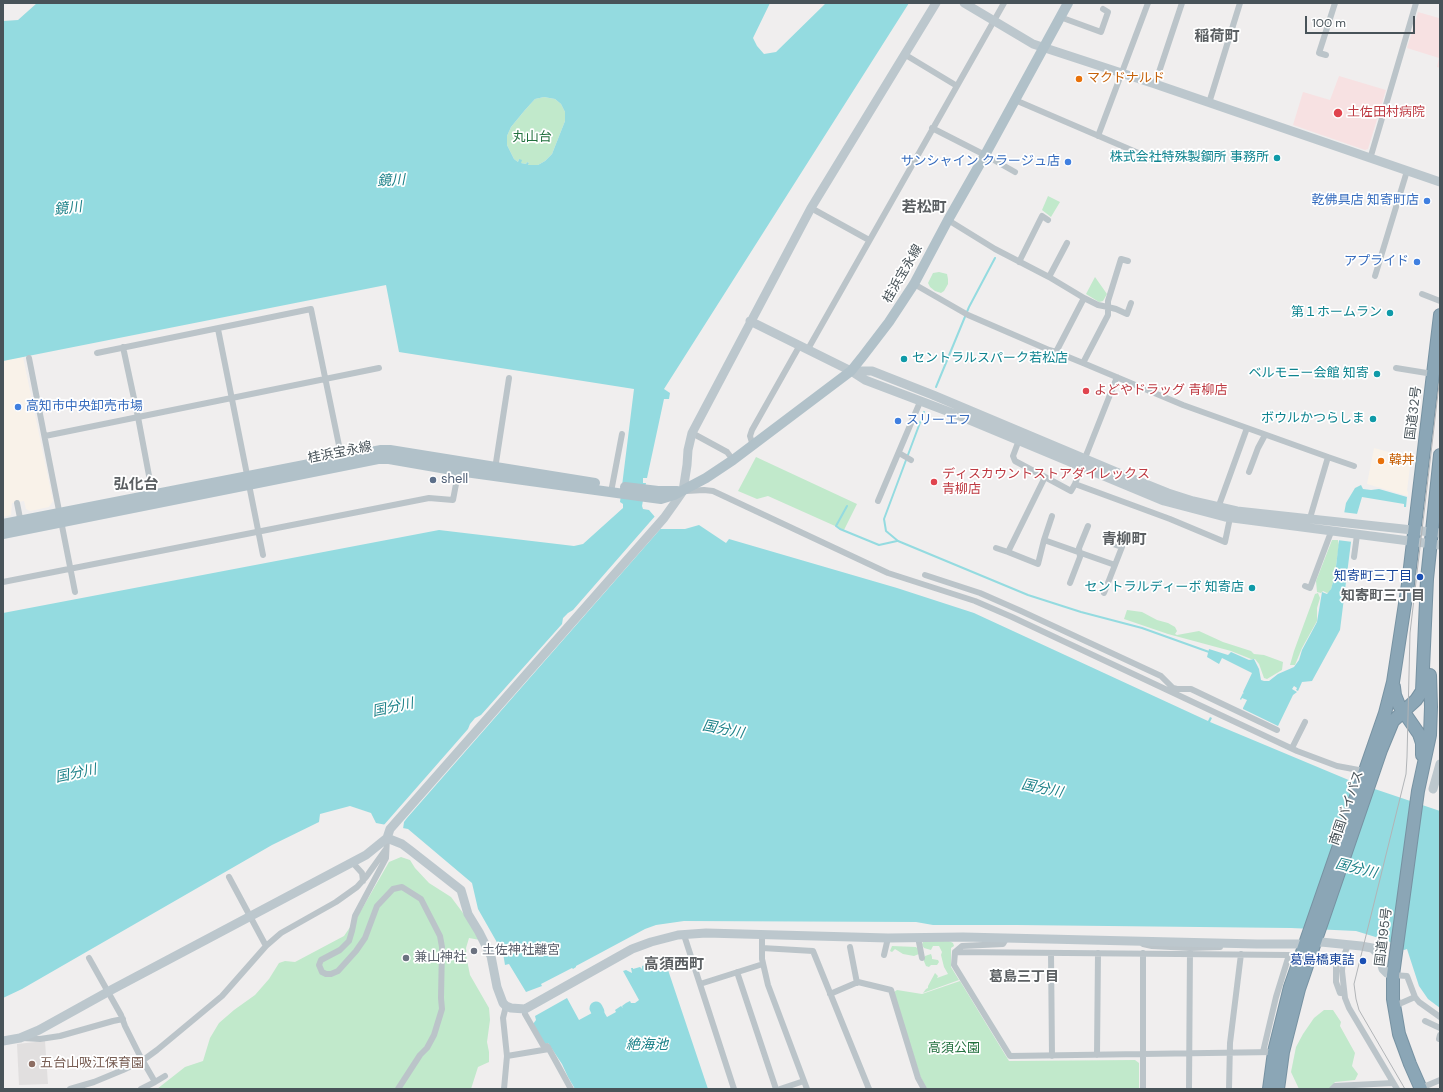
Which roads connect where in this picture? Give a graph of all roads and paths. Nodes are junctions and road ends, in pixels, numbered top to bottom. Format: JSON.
{"nodes":[{"id":1,"x":936,"y":3,"type":"edge"},
{"id":2,"x":964,"y":3,"type":"edge"},
{"id":3,"x":1004,"y":3,"type":"edge"},
{"id":4,"x":1068,"y":3,"type":"edge"},
{"id":5,"x":1148,"y":3,"type":"edge"},
{"id":6,"x":1181,"y":3,"type":"edge"},
{"id":7,"x":1240,"y":3,"type":"edge"},
{"id":8,"x":1335,"y":3,"type":"edge"},
{"id":9,"x":1416,"y":3,"type":"edge"},
{"id":10,"x":1103,"y":9,"type":"dead end"},
{"id":11,"x":1331,"y":16,"type":"junction"},
{"id":12,"x":1060,"y":17,"type":"junction"},
{"id":13,"x":1338,"y":19,"type":"dead end"},
{"id":14,"x":994,"y":21,"type":"junction"},
{"id":15,"x":1044,"y":48,"type":"junction"},
{"id":16,"x":904,"y":54,"type":"junction"},
{"id":17,"x":1326,"y":56,"type":"dead end"},
{"id":18,"x":1122,"y":73,"type":"junction"},
{"id":19,"x":1155,"y":84,"type":"junction"},
{"id":20,"x":956,"y":86,"type":"junction"},
{"id":21,"x":1015,"y":100,"type":"junction"},
{"id":22,"x":1209,"y":103,"type":"junction"},
{"id":23,"x":932,"y":128,"type":"junction"},
{"id":24,"x":1098,"y":136,"type":"junction"},
{"id":25,"x":985,"y":155,"type":"junction"},
{"id":26,"x":1150,"y":158,"type":"dead end"},
{"id":27,"x":1370,"y":159,"type":"junction"},
{"id":28,"x":1407,"y":171,"type":"junction"},
{"id":29,"x":1015,"y":172,"type":"dead end"},
{"id":30,"x":1440,"y":182,"type":"edge"},
{"id":31,"x":811,"y":208,"type":"junction"},
{"id":32,"x":948,"y":220,"type":"junction"},
{"id":33,"x":1048,"y":220,"type":"dead end"},
{"id":34,"x":869,"y":240,"type":"junction"},
{"id":35,"x":1067,"y":243,"type":"dead end"},
{"id":36,"x":1128,"y":261,"type":"dead end"},
{"id":37,"x":1018,"y":262,"type":"junction"},
{"id":38,"x":1375,"y":276,"type":"dead end"},
{"id":39,"x":1049,"y":277,"type":"junction"},
{"id":40,"x":914,"y":284,"type":"junction"},
{"id":41,"x":1422,"y":294,"type":"dead end"},
{"id":42,"x":1084,"y":298,"type":"junction"},
{"id":43,"x":1440,"y":301,"type":"edge"},
{"id":44,"x":1131,"y":303,"type":"dead end"},
{"id":45,"x":1108,"y":308,"type":"junction"},
{"id":46,"x":1440,"y":315,"type":"edge"},
{"id":47,"x":750,"y":321,"type":"junction"},
{"id":48,"x":218,"y":328,"type":"junction"},
{"id":49,"x":123,"y":347,"type":"junction"},
{"id":50,"x":804,"y":347,"type":"junction"},
{"id":51,"x":1056,"y":352,"type":"junction"},
{"id":52,"x":97,"y":353,"type":"dead end"},
{"id":53,"x":29,"y":358,"type":"dead end"},
{"id":54,"x":1083,"y":363,"type":"junction"},
{"id":55,"x":379,"y":368,"type":"dead end"},
{"id":56,"x":1396,"y":368,"type":"dead end"},
{"id":57,"x":851,"y":371,"type":"junction"},
{"id":58,"x":1433,"y":374,"type":"junction"},
{"id":59,"x":1117,"y":377,"type":"junction"},
{"id":60,"x":325,"y":378,"type":"junction"},
{"id":61,"x":509,"y":378,"type":"dead end"},
{"id":62,"x":231,"y":398,"type":"junction"},
{"id":63,"x":920,"y":402,"type":"junction"},
{"id":64,"x":138,"y":417,"type":"junction"},
{"id":65,"x":1247,"y":428,"type":"junction"},
{"id":66,"x":692,"y":433,"type":"junction"},
{"id":67,"x":622,"y":434,"type":"dead end"},
{"id":68,"x":1264,"y":434,"type":"junction"},
{"id":69,"x":44,"y":436,"type":"junction"},
{"id":70,"x":1019,"y":440,"type":"junction"},
{"id":71,"x":753,"y":446,"type":"junction"},
{"id":72,"x":899,"y":453,"type":"junction"},
{"id":73,"x":1440,"y":455,"type":"edge"},
{"id":74,"x":1328,"y":457,"type":"junction"},
{"id":75,"x":733,"y":460,"type":"junction"},
{"id":76,"x":911,"y":460,"type":"dead end"},
{"id":77,"x":342,"y":461,"type":"junction"},
{"id":78,"x":1083,"y":463,"type":"junction"},
{"id":79,"x":459,"y":466,"type":"junction"},
{"id":80,"x":1354,"y":466,"type":"dead end"},
{"id":81,"x":495,"y":471,"type":"junction"},
{"id":82,"x":1249,"y":472,"type":"dead end"},
{"id":83,"x":1045,"y":478,"type":"junction"},
{"id":84,"x":248,"y":480,"type":"junction"},
{"id":85,"x":1075,"y":484,"type":"junction"},
{"id":86,"x":615,"y":489,"type":"junction"},
{"id":87,"x":683,"y":491,"type":"junction"},
{"id":88,"x":153,"y":498,"type":"junction"},
{"id":89,"x":878,"y":501,"type":"dead end"},
{"id":90,"x":17,"y":503,"type":"dead end"},
{"id":91,"x":1218,"y":508,"type":"junction"},
{"id":92,"x":1052,"y":516,"type":"dead end"},
{"id":93,"x":60,"y":517,"type":"junction"},
{"id":94,"x":1230,"y":518,"type":"junction"},
{"id":95,"x":1310,"y":518,"type":"junction"},
{"id":96,"x":3,"y":524,"type":"edge"},
{"id":97,"x":22,"y":525,"type":"junction"},
{"id":98,"x":1088,"y":526,"type":"dead end"},
{"id":99,"x":258,"y":532,"type":"junction"},
{"id":100,"x":1332,"y":532,"type":"junction"},
{"id":101,"x":3,"y":534,"type":"edge"},
{"id":102,"x":1356,"y":535,"type":"junction"},
{"id":103,"x":1413,"y":536,"type":"junction"},
{"id":104,"x":1435,"y":538,"type":"edge"},
{"id":105,"x":1044,"y":540,"type":"junction"},
{"id":106,"x":1113,"y":544,"type":"dead end"},
{"id":107,"x":996,"y":548,"type":"dead end"},
{"id":108,"x":1008,"y":552,"type":"junction"},
{"id":109,"x":1079,"y":553,"type":"junction"},
{"id":110,"x":263,"y":555,"type":"dead end"},
{"id":111,"x":1354,"y":557,"type":"dead end"},
{"id":112,"x":1115,"y":565,"type":"junction"},
{"id":113,"x":70,"y":569,"type":"junction"},
{"id":114,"x":925,"y":575,"type":"dead end"},
{"id":115,"x":3,"y":582,"type":"edge"},
{"id":116,"x":1070,"y":583,"type":"dead end"},
{"id":117,"x":1305,"y":586,"type":"dead end"},
{"id":118,"x":1426,"y":589,"type":"junction"},
{"id":119,"x":75,"y":592,"type":"dead end"},
{"id":120,"x":1104,"y":593,"type":"dead end"},
{"id":121,"x":1405,"y":609,"type":"joint"},
{"id":122,"x":1393,"y":682,"type":"junction"},
{"id":123,"x":1172,"y":690,"type":"junction"},
{"id":124,"x":1403,"y":712,"type":"junction"},
{"id":125,"x":1305,"y":722,"type":"dead end"},
{"id":126,"x":1276,"y":730,"type":"dead end"},
{"id":127,"x":1292,"y":748,"type":"junction"},
{"id":128,"x":1440,"y":764,"type":"edge"},
{"id":129,"x":1366,"y":775,"type":"junction"},
{"id":130,"x":1418,"y":788,"type":"junction"},
{"id":131,"x":1436,"y":790,"type":"edge"},
{"id":132,"x":387,"y":838,"type":"junction"},
{"id":133,"x":386,"y":849,"type":"junction"},
{"id":134,"x":352,"y":862,"type":"junction"},
{"id":135,"x":229,"y":877,"type":"dead end"},
{"id":136,"x":363,"y":880,"type":"junction"},
{"id":137,"x":250,"y":916,"type":"junction"},
{"id":138,"x":684,"y":935,"type":"junction"},
{"id":139,"x":762,"y":935,"type":"junction"},
{"id":140,"x":918,"y":937,"type":"junction"},
{"id":141,"x":888,"y":938,"type":"junction"},
{"id":142,"x":1006,"y":939,"type":"junction"},
{"id":143,"x":1130,"y":941,"type":"junction"},
{"id":144,"x":1310,"y":941,"type":"junction"},
{"id":145,"x":1229,"y":943,"type":"junction"},
{"id":146,"x":1348,"y":944,"type":"junction"},
{"id":147,"x":266,"y":946,"type":"junction"},
{"id":148,"x":850,"y":947,"type":"dead end"},
{"id":149,"x":762,"y":948,"type":"junction"},
{"id":150,"x":1190,"y":951,"type":"junction"},
{"id":151,"x":955,"y":952,"type":"junction"},
{"id":152,"x":1051,"y":953,"type":"junction"},
{"id":153,"x":1098,"y":953,"type":"junction"},
{"id":154,"x":1143,"y":953,"type":"junction"},
{"id":155,"x":1241,"y":954,"type":"junction"},
{"id":156,"x":884,"y":955,"type":"dead end"},
{"id":157,"x":89,"y":958,"type":"dead end"},
{"id":158,"x":922,"y":958,"type":"dead end"},
{"id":159,"x":763,"y":964,"type":"junction"},
{"id":160,"x":737,"y":972,"type":"junction"},
{"id":161,"x":1393,"y":974,"type":"junction"},
{"id":162,"x":857,"y":983,"type":"junction"},
{"id":163,"x":700,"y":984,"type":"junction"},
{"id":164,"x":108,"y":992,"type":"junction"},
{"id":165,"x":830,"y":994,"type":"junction"},
{"id":166,"x":1416,"y":997,"type":"junction"},
{"id":167,"x":1399,"y":1004,"type":"dead end"},
{"id":168,"x":506,"y":1006,"type":"junction"},
{"id":169,"x":525,"y":1014,"type":"dead end"},
{"id":170,"x":1440,"y":1017,"type":"edge"},
{"id":171,"x":123,"y":1019,"type":"junction"},
{"id":172,"x":1425,"y":1021,"type":"dead end"},
{"id":173,"x":1440,"y":1028,"type":"edge"},
{"id":174,"x":20,"y":1038,"type":"junction"},
{"id":175,"x":3,"y":1041,"type":"edge"},
{"id":176,"x":549,"y":1049,"type":"junction"},
{"id":177,"x":1269,"y":1052,"type":"junction"},
{"id":178,"x":1230,"y":1053,"type":"junction"},
{"id":179,"x":1189,"y":1054,"type":"junction"},
{"id":180,"x":1097,"y":1055,"type":"junction"},
{"id":181,"x":1143,"y":1055,"type":"junction"},
{"id":182,"x":507,"y":1056,"type":"junction"},
{"id":183,"x":1052,"y":1056,"type":"junction"},
{"id":184,"x":142,"y":1061,"type":"junction"},
{"id":185,"x":165,"y":1076,"type":"dead end"},
{"id":186,"x":1440,"y":1080,"type":"edge"},
{"id":187,"x":804,"y":1081,"type":"junction"},
{"id":188,"x":155,"y":1082,"type":"junction"},
{"id":189,"x":1395,"y":1086,"type":"edge"},
{"id":190,"x":1421,"y":1088,"type":"edge"},
{"id":191,"x":70,"y":1089,"type":"edge"},
{"id":192,"x":141,"y":1089,"type":"edge"},
{"id":193,"x":398,"y":1089,"type":"edge"},
{"id":194,"x":504,"y":1089,"type":"edge"},
{"id":195,"x":572,"y":1089,"type":"edge"},
{"id":196,"x":734,"y":1089,"type":"edge"},
{"id":197,"x":776,"y":1089,"type":"edge"},
{"id":198,"x":780,"y":1089,"type":"edge"},
{"id":199,"x":807,"y":1089,"type":"edge"},
{"id":200,"x":869,"y":1089,"type":"edge"},
{"id":201,"x":924,"y":1089,"type":"edge"},
{"id":202,"x":1143,"y":1089,"type":"edge"},
{"id":203,"x":1189,"y":1089,"type":"edge"},
{"id":204,"x":1229,"y":1089,"type":"edge"},
{"id":205,"x":1269,"y":1089,"type":"edge"},
{"id":206,"x":1278,"y":1089,"type":"edge"},
{"id":207,"x":1332,"y":1089,"type":"edge"}],
"edges":[{"from":1,"to":16,"type":"street"},
{"from":2,"to":14,"type":"street"},
{"from":3,"to":14,"type":"street"},
{"from":4,"to":12,"type":"main road","name":"桂浜宝永線"},
{"from":5,"to":18,"type":"street"},
{"from":6,"to":19,"type":"street"},
{"from":7,"to":22,"type":"street"},
{"from":8,"to":11,"type":"street"},
{"from":9,"to":27,"type":"street"},
{"from":10,"to":12,"type":"street"},
{"from":11,"to":13,"type":"street"},
{"from":11,"to":17,"type":"street"},
{"from":12,"to":15,"type":"main road","name":"桂浜宝永線"},
{"from":14,"to":15,"type":"street"},
{"from":14,"to":20,"type":"street"},
{"from":15,"to":18,"type":"street"},
{"from":15,"to":21,"type":"main road","name":"桂浜宝永線"},
{"from":16,"to":20,"type":"street"},
{"from":16,"to":31,"type":"street"},
{"from":18,"to":19,"type":"street"},
{"from":18,"to":24,"type":"street"},
{"from":19,"to":22,"type":"street"},
{"from":20,"to":23,"type":"street"},
{"from":21,"to":24,"type":"street"},
{"from":21,"to":25,"type":"main road","name":"桂浜宝永線"},
{"from":22,"to":27,"type":"street"},
{"from":23,"to":25,"type":"street"},
{"from":23,"to":34,"type":"street"},
{"from":24,"to":26,"type":"street"},
{"from":25,"to":29,"type":"street"},
{"from":25,"to":32,"type":"main road","name":"桂浜宝永線"},
{"from":27,"to":28,"type":"street"},
{"from":28,"to":30,"type":"street"},
{"from":28,"to":38,"type":"street"},
{"from":31,"to":34,"type":"street"},
{"from":31,"to":47,"type":"street"},
{"from":32,"to":37,"type":"street"},
{"from":32,"to":40,"type":"main road","name":"桂浜宝永線"},
{"from":33,"to":37,"type":"street"},
{"from":34,"to":50,"type":"street"},
{"from":35,"to":39,"type":"street"},
{"from":36,"to":45,"type":"street"},
{"from":37,"to":39,"type":"street"},
{"from":39,"to":42,"type":"street"},
{"from":40,"to":51,"type":"street"},
{"from":40,"to":57,"type":"main road","name":"桂浜宝永線"},
{"from":41,"to":43,"type":"street"},
{"from":42,"to":45,"type":"street"},
{"from":42,"to":51,"type":"street"},
{"from":44,"to":45,"type":"street"},
{"from":45,"to":54,"type":"street"},
{"from":46,"to":58,"type":"highway","name":"国道32号"},
{"from":47,"to":50,"type":"street"},
{"from":47,"to":66,"type":"street"},
{"from":48,"to":49,"type":"street"},
{"from":48,"to":60,"type":"street"},
{"from":48,"to":62,"type":"street"},
{"from":49,"to":52,"type":"street"},
{"from":49,"to":64,"type":"street"},
{"from":50,"to":57,"type":"street"},
{"from":50,"to":71,"type":"street"},
{"from":51,"to":54,"type":"street"},
{"from":53,"to":69,"type":"street"},
{"from":54,"to":59,"type":"street"},
{"from":55,"to":60,"type":"street"},
{"from":56,"to":58,"type":"street"},
{"from":57,"to":63,"type":"street"},
{"from":57,"to":71,"type":"main road","name":"桂浜宝永線"},
{"from":57,"to":78,"type":"street"},
{"from":58,"to":103,"type":"highway","name":"国道32号"},
{"from":59,"to":65,"type":"street"},
{"from":59,"to":78,"type":"street"},
{"from":60,"to":62,"type":"street"},
{"from":60,"to":77,"type":"street"},
{"from":61,"to":81,"type":"street"},
{"from":62,"to":64,"type":"street"},
{"from":62,"to":84,"type":"street"},
{"from":63,"to":70,"type":"street"},
{"from":63,"to":72,"type":"street"},
{"from":64,"to":69,"type":"street"},
{"from":64,"to":88,"type":"street"},
{"from":65,"to":68,"type":"street"},
{"from":65,"to":91,"type":"street"},
{"from":66,"to":75,"type":"street"},
{"from":66,"to":87,"type":"street"},
{"from":67,"to":86,"type":"street"},
{"from":68,"to":74,"type":"street"},
{"from":68,"to":82,"type":"street"},
{"from":69,"to":93,"type":"street"},
{"from":70,"to":78,"type":"street"},
{"from":70,"to":83,"type":"street"},
{"from":71,"to":75,"type":"main road","name":"桂浜宝永線"},
{"from":72,"to":76,"type":"street"},
{"from":72,"to":89,"type":"street"},
{"from":73,"to":104,"type":"highway"},
{"from":74,"to":80,"type":"street"},
{"from":74,"to":95,"type":"street"},
{"from":75,"to":87,"type":"main road","name":"桂浜宝永線"},
{"from":77,"to":79,"type":"main road","name":"桂浜宝永線"},
{"from":77,"to":84,"type":"main road","name":"桂浜宝永線"},
{"from":78,"to":85,"type":"street"},
{"from":78,"to":91,"type":"street"},
{"from":78,"to":94,"type":"street"},
{"from":79,"to":81,"type":"main road","name":"桂浜宝永線"},
{"from":79,"to":99,"type":"street"},
{"from":81,"to":86,"type":"main road","name":"桂浜宝永線"},
{"from":83,"to":85,"type":"street"},
{"from":83,"to":108,"type":"street"},
{"from":84,"to":88,"type":"main road","name":"桂浜宝永線"},
{"from":84,"to":99,"type":"street"},
{"from":85,"to":94,"type":"street"},
{"from":86,"to":87,"type":"main road","name":"桂浜宝永線"},
{"from":87,"to":123,"type":"street"},
{"from":87,"to":132,"type":"street"},
{"from":88,"to":93,"type":"main road","name":"桂浜宝永線"},
{"from":90,"to":97,"type":"street"},
{"from":91,"to":95,"type":"street"},
{"from":92,"to":105,"type":"street"},
{"from":93,"to":97,"type":"main road","name":"桂浜宝永線"},
{"from":93,"to":113,"type":"street"},
{"from":94,"to":100,"type":"street"},
{"from":95,"to":103,"type":"street"},
{"from":96,"to":97,"type":"main road","name":"桂浜宝永線"},
{"from":97,"to":101,"type":"main road","name":"桂浜宝永線"},
{"from":98,"to":109,"type":"street"},
{"from":99,"to":110,"type":"street"},
{"from":99,"to":113,"type":"street"},
{"from":100,"to":102,"type":"street"},
{"from":100,"to":117,"type":"street"},
{"from":102,"to":103,"type":"street"},
{"from":102,"to":111,"type":"street"},
{"from":103,"to":104,"type":"street"},
{"from":103,"to":121,"type":"highway","name":"国道32号"},
{"from":104,"to":118,"type":"highway"},
{"from":105,"to":108,"type":"street"},
{"from":105,"to":109,"type":"street"},
{"from":106,"to":112,"type":"street"},
{"from":107,"to":108,"type":"street"},
{"from":109,"to":112,"type":"street"},
{"from":109,"to":116,"type":"street"},
{"from":112,"to":120,"type":"street"},
{"from":113,"to":115,"type":"street"},
{"from":113,"to":119,"type":"street"},
{"from":114,"to":123,"type":"street"},
{"from":118,"to":124,"type":"highway","name":"南国バイパス"},
{"from":118,"to":130,"type":"highway","name":"国道195号"},
{"from":121,"to":122,"type":"highway","name":"南国バイパス"},
{"from":122,"to":124,"type":"highway","name":"国道195号"},
{"from":122,"to":129,"type":"highway","name":"南国バイパス"},
{"from":123,"to":126,"type":"street"},
{"from":123,"to":127,"type":"street"},
{"from":124,"to":129,"type":"highway","name":"南国バイパス"},
{"from":124,"to":130,"type":"highway","name":"国道195号"},
{"from":125,"to":127,"type":"street"},
{"from":127,"to":129,"type":"street"},
{"from":128,"to":131,"type":"street"},
{"from":129,"to":144,"type":"highway","name":"南国バイパス"},
{"from":130,"to":131,"type":"street"},
{"from":130,"to":161,"type":"highway","name":"国道195号"},
{"from":132,"to":133,"type":"street"},
{"from":132,"to":134,"type":"street"},
{"from":132,"to":168,"type":"street"},
{"from":133,"to":136,"type":"street"},
{"from":133,"to":193,"type":"street"},
{"from":134,"to":136,"type":"street"},
{"from":134,"to":137,"type":"street"},
{"from":135,"to":137,"type":"street"},
{"from":136,"to":147,"type":"street"},
{"from":137,"to":147,"type":"street"},
{"from":137,"to":164,"type":"street"},
{"from":138,"to":139,"type":"street"},
{"from":138,"to":163,"type":"street"},
{"from":138,"to":168,"type":"street"},
{"from":139,"to":141,"type":"street"},
{"from":139,"to":149,"type":"street"},
{"from":140,"to":141,"type":"street"},
{"from":140,"to":142,"type":"street"},
{"from":140,"to":158,"type":"street"},
{"from":141,"to":156,"type":"street"},
{"from":142,"to":143,"type":"street"},
{"from":142,"to":151,"type":"street"},
{"from":143,"to":145,"type":"street"},
{"from":143,"to":150,"type":"street"},
{"from":144,"to":145,"type":"street"},
{"from":144,"to":146,"type":"street"},
{"from":144,"to":177,"type":"highway","name":"南国バイパス"},
{"from":144,"to":206,"type":"highway","name":"南国バイパス"},
{"from":145,"to":150,"type":"street"},
{"from":146,"to":161,"type":"street"},
{"from":146,"to":189,"type":"street"},
{"from":147,"to":184,"type":"street"},
{"from":148,"to":162,"type":"street"},
{"from":149,"to":159,"type":"street"},
{"from":149,"to":165,"type":"street"},
{"from":150,"to":154,"type":"street"},
{"from":150,"to":155,"type":"street"},
{"from":150,"to":179,"type":"street"},
{"from":151,"to":152,"type":"street"},
{"from":151,"to":183,"type":"street"},
{"from":152,"to":153,"type":"street"},
{"from":152,"to":183,"type":"street"},
{"from":153,"to":154,"type":"street"},
{"from":153,"to":180,"type":"street"},
{"from":154,"to":181,"type":"street"},
{"from":155,"to":177,"type":"street"},
{"from":155,"to":178,"type":"street"},
{"from":157,"to":164,"type":"street"},
{"from":159,"to":160,"type":"street"},
{"from":159,"to":187,"type":"street"},
{"from":160,"to":163,"type":"street"},
{"from":160,"to":197,"type":"street"},
{"from":161,"to":166,"type":"street"},
{"from":161,"to":190,"type":"highway","name":"国道195号"},
{"from":162,"to":165,"type":"street"},
{"from":162,"to":201,"type":"street"},
{"from":163,"to":196,"type":"street"},
{"from":164,"to":171,"type":"street"},
{"from":164,"to":174,"type":"street"},
{"from":165,"to":200,"type":"street"},
{"from":166,"to":167,"type":"street"},
{"from":166,"to":170,"type":"street"},
{"from":168,"to":182,"type":"street"},
{"from":169,"to":176,"type":"street"},
{"from":171,"to":174,"type":"street"},
{"from":171,"to":184,"type":"street"},
{"from":172,"to":173,"type":"street"},
{"from":174,"to":175,"type":"street"},
{"from":176,"to":182,"type":"street"},
{"from":176,"to":195,"type":"street"},
{"from":177,"to":178,"type":"street"},
{"from":177,"to":205,"type":"highway","name":"南国バイパス"},
{"from":178,"to":179,"type":"street"},
{"from":178,"to":204,"type":"street"},
{"from":179,"to":181,"type":"street"},
{"from":179,"to":203,"type":"street"},
{"from":180,"to":181,"type":"street"},
{"from":180,"to":183,"type":"street"},
{"from":181,"to":202,"type":"street"},
{"from":182,"to":194,"type":"street"},
{"from":184,"to":188,"type":"street"},
{"from":184,"to":191,"type":"street"},
{"from":185,"to":188,"type":"street"},
{"from":186,"to":190,"type":"street"},
{"from":187,"to":198,"type":"street"},
{"from":187,"to":199,"type":"street"},
{"from":188,"to":192,"type":"street"},
{"from":189,"to":207,"type":"street"}]}
